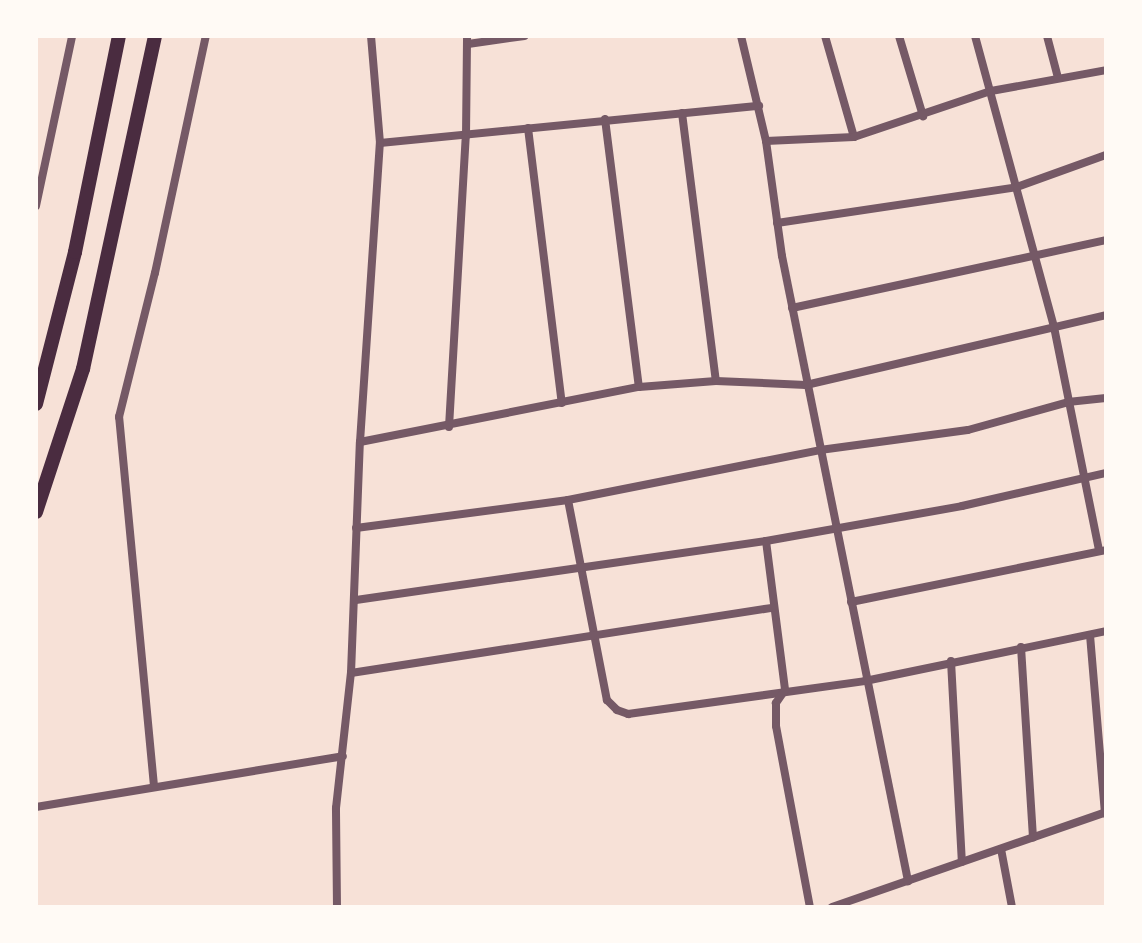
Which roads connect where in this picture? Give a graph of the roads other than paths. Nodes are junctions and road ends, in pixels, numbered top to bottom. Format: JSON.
{"nodes":[{"id":1,"x":72,"y":36,"type":"edge"},
{"id":2,"x":119,"y":36,"type":"edge"},
{"id":3,"x":155,"y":36,"type":"edge"},
{"id":4,"x":206,"y":36,"type":"edge"},
{"id":5,"x":371,"y":36,"type":"edge"},
{"id":6,"x":524,"y":36,"type":"edge"},
{"id":7,"x":741,"y":36,"type":"edge"},
{"id":8,"x":825,"y":36,"type":"edge"},
{"id":9,"x":899,"y":36,"type":"edge"},
{"id":10,"x":975,"y":36,"type":"edge"},
{"id":11,"x":1047,"y":36,"type":"edge"},
{"id":12,"x":468,"y":40,"type":"edge"},
{"id":13,"x":1106,"y":70,"type":"edge"},
{"id":14,"x":1058,"y":78,"type":"junction"},
{"id":15,"x":991,"y":91,"type":"junction"},
{"id":16,"x":759,"y":106,"type":"junction"},
{"id":17,"x":682,"y":113,"type":"junction"},
{"id":18,"x":923,"y":116,"type":"junction"},
{"id":19,"x":605,"y":119,"type":"junction"},
{"id":20,"x":528,"y":128,"type":"junction"},
{"id":21,"x":466,"y":136,"type":"junction"},
{"id":22,"x":854,"y":137,"type":"junction"},
{"id":23,"x":766,"y":141,"type":"junction"},
{"id":24,"x":380,"y":143,"type":"junction"},
{"id":25,"x":1106,"y":155,"type":"edge"},
{"id":26,"x":1017,"y":187,"type":"junction"},
{"id":27,"x":36,"y":206,"type":"edge"},
{"id":28,"x":777,"y":223,"type":"junction"},
{"id":29,"x":1106,"y":240,"type":"edge"},
{"id":30,"x":1035,"y":253,"type":"junction"},
{"id":31,"x":792,"y":308,"type":"junction"},
{"id":32,"x":1106,"y":315,"type":"edge"},
{"id":33,"x":1054,"y":327,"type":"junction"},
{"id":34,"x":716,"y":381,"type":"junction"},
{"id":35,"x":806,"y":385,"type":"junction"},
{"id":36,"x":639,"y":387,"type":"junction"},
{"id":37,"x":1106,"y":398,"type":"edge"},
{"id":38,"x":1068,"y":402,"type":"junction"},
{"id":39,"x":562,"y":403,"type":"junction"},
{"id":40,"x":36,"y":404,"type":"edge"},
{"id":41,"x":449,"y":427,"type":"junction"},
{"id":42,"x":360,"y":442,"type":"junction"},
{"id":43,"x":820,"y":450,"type":"junction"},
{"id":44,"x":1106,"y":473,"type":"edge"},
{"id":45,"x":1085,"y":479,"type":"junction"},
{"id":46,"x":568,"y":500,"type":"junction"},
{"id":47,"x":36,"y":512,"type":"edge"},
{"id":48,"x":836,"y":526,"type":"junction"},
{"id":49,"x":356,"y":528,"type":"junction"},
{"id":50,"x":766,"y":541,"type":"junction"},
{"id":51,"x":1102,"y":550,"type":"edge"},
{"id":52,"x":584,"y":570,"type":"junction"},
{"id":53,"x":356,"y":600,"type":"junction"},
{"id":54,"x":851,"y":602,"type":"junction"},
{"id":55,"x":772,"y":608,"type":"junction"},
{"id":56,"x":1106,"y":631,"type":"edge"},
{"id":57,"x":1090,"y":635,"type":"junction"},
{"id":58,"x":595,"y":638,"type":"junction"},
{"id":59,"x":1021,"y":647,"type":"junction"},
{"id":60,"x":951,"y":661,"type":"junction"},
{"id":61,"x":351,"y":673,"type":"junction"},
{"id":62,"x":865,"y":681,"type":"junction"},
{"id":63,"x":785,"y":690,"type":"junction"},
{"id":64,"x":343,"y":756,"type":"junction"},
{"id":65,"x":154,"y":786,"type":"junction"},
{"id":66,"x":36,"y":807,"type":"edge"},
{"id":67,"x":1106,"y":812,"type":"edge"},
{"id":68,"x":1033,"y":838,"type":"junction"},
{"id":69,"x":1001,"y":849,"type":"junction"},
{"id":70,"x":962,"y":862,"type":"junction"},
{"id":71,"x":908,"y":881,"type":"junction"},
{"id":72,"x":337,"y":907,"type":"edge"},
{"id":73,"x":810,"y":907,"type":"edge"},
{"id":74,"x":832,"y":907,"type":"edge"},
{"id":75,"x":1012,"y":907,"type":"edge"}],
"edges":[{"from":1,"to":27,"type":"street"},
{"from":2,"to":40,"type":"highway"},
{"from":3,"to":47,"type":"highway"},
{"from":4,"to":65,"type":"street"},
{"from":5,"to":24,"type":"street"},
{"from":6,"to":12,"type":"street"},
{"from":7,"to":16,"type":"street"},
{"from":8,"to":22,"type":"street"},
{"from":9,"to":18,"type":"street"},
{"from":10,"to":15,"type":"street"},
{"from":11,"to":14,"type":"street"},
{"from":12,"to":21,"type":"street"},
{"from":13,"to":14,"type":"street"},
{"from":14,"to":15,"type":"street"},
{"from":15,"to":18,"type":"street"},
{"from":15,"to":26,"type":"street"},
{"from":16,"to":17,"type":"street"},
{"from":16,"to":23,"type":"street"},
{"from":17,"to":19,"type":"street"},
{"from":17,"to":34,"type":"street"},
{"from":18,"to":22,"type":"street"},
{"from":19,"to":20,"type":"street"},
{"from":19,"to":36,"type":"street"},
{"from":20,"to":21,"type":"street"},
{"from":20,"to":39,"type":"street"},
{"from":21,"to":24,"type":"street"},
{"from":21,"to":41,"type":"street"},
{"from":22,"to":23,"type":"street"},
{"from":23,"to":28,"type":"street"},
{"from":24,"to":42,"type":"street"},
{"from":25,"to":26,"type":"street"},
{"from":26,"to":28,"type":"street"},
{"from":26,"to":30,"type":"street"},
{"from":28,"to":31,"type":"street"},
{"from":29,"to":30,"type":"street"},
{"from":30,"to":31,"type":"street"},
{"from":30,"to":33,"type":"street"},
{"from":31,"to":35,"type":"street"},
{"from":32,"to":33,"type":"street"},
{"from":33,"to":35,"type":"street"},
{"from":33,"to":38,"type":"street"},
{"from":34,"to":35,"type":"street"},
{"from":34,"to":36,"type":"street"},
{"from":35,"to":43,"type":"street"},
{"from":36,"to":39,"type":"street"},
{"from":37,"to":38,"type":"street"},
{"from":38,"to":43,"type":"street"},
{"from":38,"to":45,"type":"street"},
{"from":39,"to":41,"type":"street"},
{"from":41,"to":42,"type":"street"},
{"from":42,"to":49,"type":"street"},
{"from":43,"to":46,"type":"street"},
{"from":43,"to":48,"type":"street"},
{"from":44,"to":45,"type":"street"},
{"from":45,"to":48,"type":"street"},
{"from":45,"to":51,"type":"street"},
{"from":46,"to":49,"type":"street"},
{"from":46,"to":52,"type":"street"},
{"from":48,"to":50,"type":"street"},
{"from":48,"to":54,"type":"street"},
{"from":49,"to":53,"type":"street"},
{"from":50,"to":52,"type":"street"},
{"from":50,"to":55,"type":"street"},
{"from":51,"to":54,"type":"street"},
{"from":52,"to":53,"type":"street"},
{"from":52,"to":58,"type":"street"},
{"from":53,"to":61,"type":"street"},
{"from":54,"to":62,"type":"street"},
{"from":55,"to":58,"type":"street"},
{"from":55,"to":63,"type":"street"},
{"from":56,"to":57,"type":"street"},
{"from":57,"to":59,"type":"street"},
{"from":57,"to":67,"type":"street"},
{"from":58,"to":61,"type":"street"},
{"from":58,"to":63,"type":"street"},
{"from":59,"to":60,"type":"street"},
{"from":59,"to":68,"type":"street"},
{"from":60,"to":62,"type":"street"},
{"from":60,"to":70,"type":"street"},
{"from":61,"to":64,"type":"street"},
{"from":62,"to":63,"type":"street"},
{"from":62,"to":71,"type":"street"},
{"from":63,"to":73,"type":"street"},
{"from":64,"to":65,"type":"street"},
{"from":64,"to":72,"type":"street"},
{"from":65,"to":66,"type":"street"},
{"from":67,"to":68,"type":"street"},
{"from":68,"to":69,"type":"street"},
{"from":69,"to":70,"type":"street"},
{"from":69,"to":75,"type":"street"},
{"from":70,"to":71,"type":"street"},
{"from":71,"to":74,"type":"street"}]}
